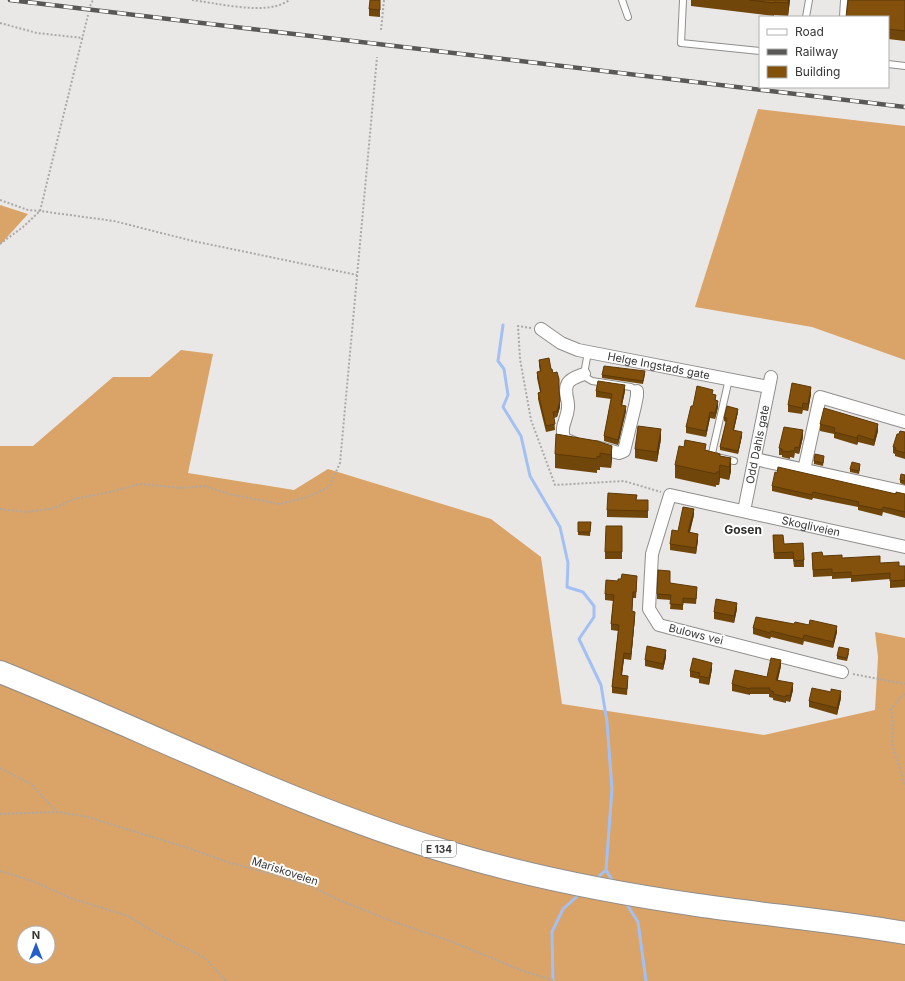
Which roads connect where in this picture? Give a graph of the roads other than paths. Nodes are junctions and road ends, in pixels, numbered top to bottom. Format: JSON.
{"nodes":[{"id":1,"x":622,"y":0,"type":"edge"},
{"id":2,"x":683,"y":0,"type":"edge"},
{"id":3,"x":809,"y":0,"type":"edge"},
{"id":4,"x":844,"y":0,"type":"edge"},
{"id":5,"x":806,"y":16,"type":"edge"},
{"id":6,"x":843,"y":16,"type":"edge"},
{"id":7,"x":628,"y":17,"type":"dead end"},
{"id":8,"x":759,"y":51,"type":"edge"},
{"id":9,"x":889,"y":64,"type":"edge"},
{"id":10,"x":905,"y":66,"type":"edge"},
{"id":11,"x":541,"y":329,"type":"dead end"},
{"id":12,"x":588,"y":352,"type":"junction"},
{"id":13,"x":584,"y":374,"type":"junction"},
{"id":14,"x":729,"y":379,"type":"junction"},
{"id":15,"x":770,"y":382,"type":"joint"},
{"id":16,"x":637,"y":391,"type":"joint"},
{"id":17,"x":905,"y":422,"type":"edge"},
{"id":18,"x":755,"y":459,"type":"junction"},
{"id":19,"x":734,"y":461,"type":"dead end"},
{"id":20,"x":804,"y":470,"type":"junction"},
{"id":21,"x":905,"y":492,"type":"edge"},
{"id":22,"x":670,"y":494,"type":"joint"},
{"id":23,"x":744,"y":511,"type":"junction"},
{"id":24,"x":905,"y":547,"type":"edge"},
{"id":25,"x":0,"y":672,"type":"edge"},
{"id":26,"x":842,"y":672,"type":"road end"},
{"id":27,"x":0,"y":681,"type":"edge"},
{"id":28,"x":905,"y":932,"type":"edge"},
{"id":29,"x":905,"y":940,"type":"edge"}],
"edges":[{"from":1,"to":7,"type":"lane"},
{"from":2,"to":8,"type":"lane"},
{"from":3,"to":5,"type":"lane"},
{"from":4,"to":6,"type":"lane"},
{"from":9,"to":10,"type":"lane"},
{"from":11,"to":12,"type":"street","name":"Helge Ingstads gate"},
{"from":12,"to":13,"type":"lane"},
{"from":12,"to":14,"type":"street","name":"Helge Ingstads gate"},
{"from":13,"to":16,"type":"lane"},
{"from":13,"to":16,"type":"street"},
{"from":14,"to":15,"type":"street","name":"Helge Ingstads gate"},
{"from":14,"to":19,"type":"lane"},
{"from":15,"to":18,"type":"street","name":"Odd Dahls gate"},
{"from":17,"to":20,"type":"street"},
{"from":18,"to":20,"type":"street"},
{"from":18,"to":23,"type":"street","name":"Odd Dahls gate"},
{"from":20,"to":21,"type":"street"},
{"from":22,"to":23,"type":"street","name":"Skogliveien"},
{"from":22,"to":26,"type":"street","name":"Bulows vei"},
{"from":23,"to":24,"type":"street","name":"Skogliveien"},
{"from":25,"to":28,"type":"highway","number":"E 134"},
{"from":27,"to":29,"type":"highway","number":"E 134"}]}
